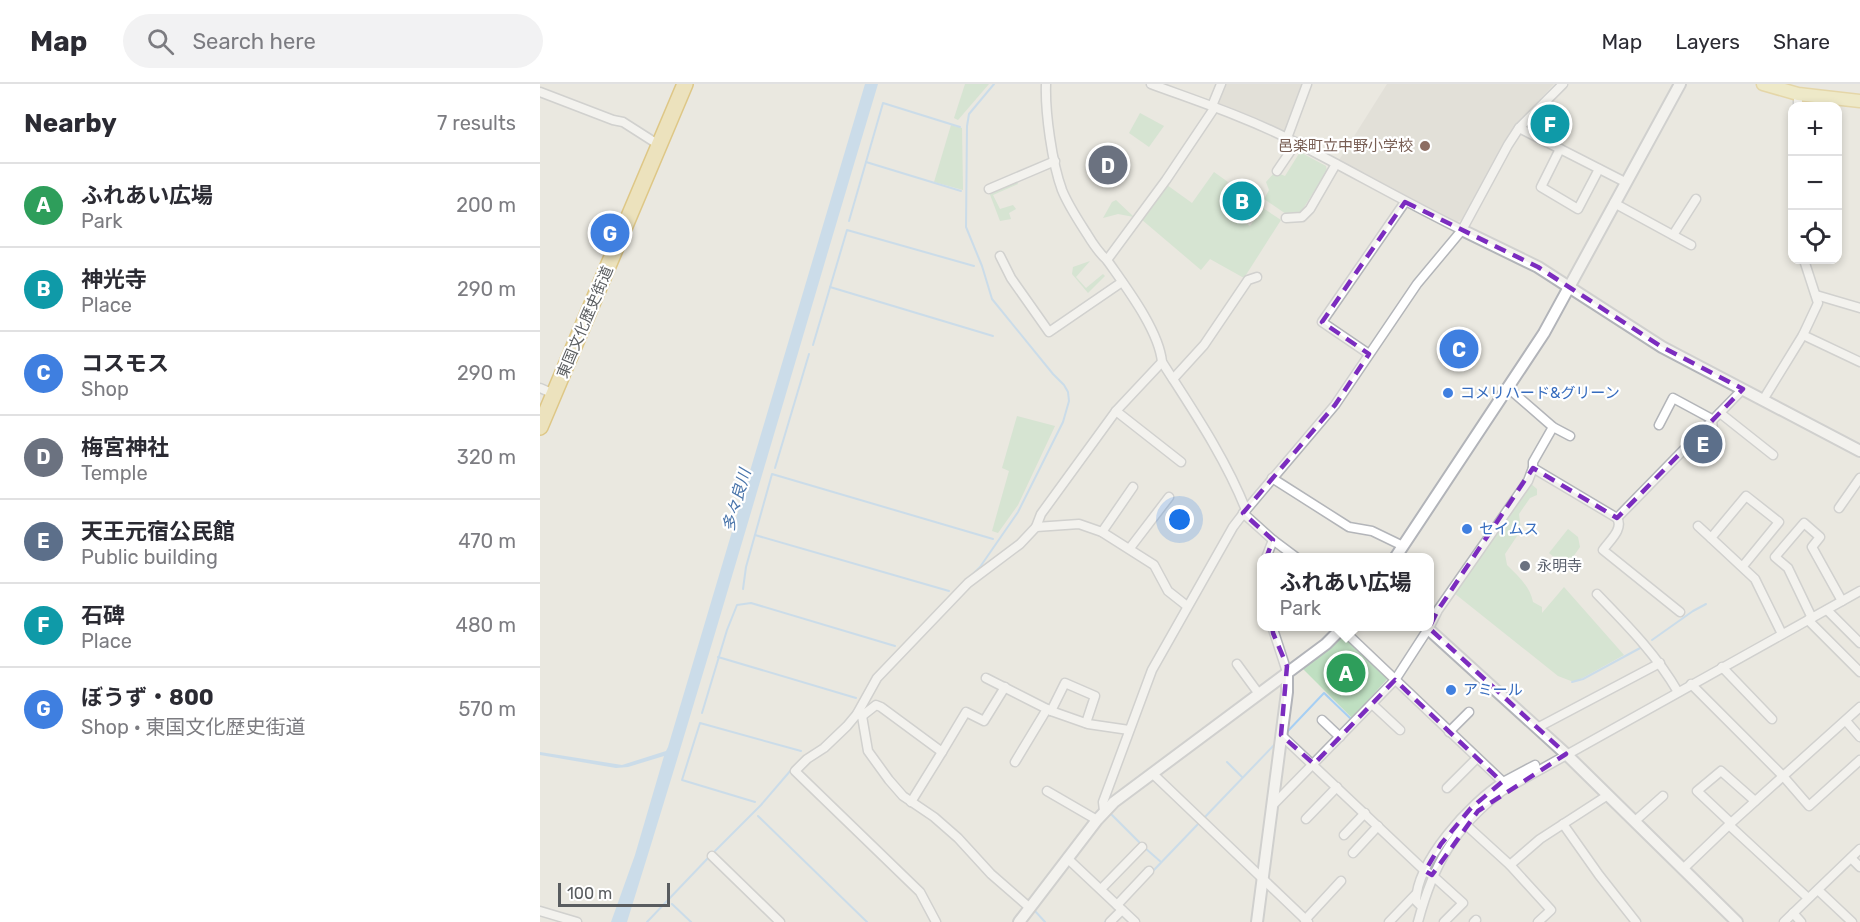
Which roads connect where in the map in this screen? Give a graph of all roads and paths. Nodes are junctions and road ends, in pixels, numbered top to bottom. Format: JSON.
{"nodes":[{"id":1,"x":686,"y":84,"type":"edge"},
{"id":2,"x":1046,"y":84,"type":"edge"},
{"id":3,"x":1150,"y":84,"type":"edge"},
{"id":4,"x":1221,"y":84,"type":"edge"},
{"id":5,"x":1307,"y":84,"type":"edge"},
{"id":6,"x":1563,"y":84,"type":"edge"},
{"id":7,"x":1680,"y":84,"type":"edge"},
{"id":8,"x":1763,"y":84,"type":"edge"},
{"id":9,"x":540,"y":92,"type":"edge"},
{"id":10,"x":1798,"y":100,"type":"edge"},
{"id":11,"x":1860,"y":101,"type":"edge"},
{"id":12,"x":1214,"y":107,"type":"junction"},
{"id":13,"x":1519,"y":128,"type":"junction"},
{"id":14,"x":1287,"y":138,"type":"junction"},
{"id":15,"x":1296,"y":143,"type":"junction"},
{"id":16,"x":660,"y":145,"type":"junction"},
{"id":17,"x":1560,"y":149,"type":"junction"},
{"id":18,"x":1055,"y":161,"type":"junction"},
{"id":19,"x":1336,"y":164,"type":"junction"},
{"id":20,"x":1599,"y":169,"type":"junction"},
{"id":21,"x":1277,"y":171,"type":"dead end"},
{"id":22,"x":1625,"y":182,"type":"junction"},
{"id":23,"x":989,"y":189,"type":"dead end"},
{"id":24,"x":1696,"y":199,"type":"dead end"},
{"id":25,"x":1405,"y":202,"type":"junction"},
{"id":26,"x":1614,"y":203,"type":"junction"},
{"id":27,"x":1286,"y":218,"type":"dead end"},
{"id":28,"x":1462,"y":230,"type":"junction"},
{"id":29,"x":1673,"y":235,"type":"junction"},
{"id":30,"x":1691,"y":245,"type":"dead end"},
{"id":31,"x":1000,"y":256,"type":"dead end"},
{"id":32,"x":1107,"y":260,"type":"junction"},
{"id":33,"x":1805,"y":264,"type":"edge"},
{"id":34,"x":1257,"y":277,"type":"dead end"},
{"id":35,"x":1122,"y":282,"type":"junction"},
{"id":36,"x":1570,"y":286,"type":"junction"},
{"id":37,"x":1816,"y":295,"type":"junction"},
{"id":38,"x":1860,"y":308,"type":"edge"},
{"id":39,"x":1803,"y":335,"type":"junction"},
{"id":40,"x":1369,"y":354,"type":"junction"},
{"id":41,"x":1162,"y":362,"type":"junction"},
{"id":42,"x":1860,"y":362,"type":"edge"},
{"id":43,"x":1173,"y":379,"type":"junction"},
{"id":44,"x":1508,"y":387,"type":"junction"},
{"id":45,"x":1743,"y":389,"type":"junction"},
{"id":46,"x":547,"y":391,"type":"edge"},
{"id":47,"x":1763,"y":400,"type":"junction"},
{"id":48,"x":1116,"y":411,"type":"junction"},
{"id":49,"x":1720,"y":413,"type":"junction"},
{"id":50,"x":1712,"y":421,"type":"junction"},
{"id":51,"x":1659,"y":425,"type":"dead end"},
{"id":52,"x":540,"y":427,"type":"edge"},
{"id":53,"x":1553,"y":427,"type":"junction"},
{"id":54,"x":1570,"y":436,"type":"dead end"},
{"id":55,"x":1860,"y":451,"type":"edge"},
{"id":56,"x":1716,"y":452,"type":"dead end"},
{"id":57,"x":1773,"y":455,"type":"dead end"},
{"id":58,"x":1180,"y":462,"type":"dead end"},
{"id":59,"x":1533,"y":468,"type":"junction"},
{"id":60,"x":1272,"y":478,"type":"junction"},
{"id":61,"x":1860,"y":478,"type":"edge"},
{"id":62,"x":1133,"y":487,"type":"dead end"},
{"id":63,"x":1169,"y":497,"type":"dead end"},
{"id":64,"x":1839,"y":508,"type":"dead end"},
{"id":65,"x":1244,"y":511,"type":"junction"},
{"id":66,"x":1617,"y":518,"type":"junction"},
{"id":67,"x":1698,"y":526,"type":"dead end"},
{"id":68,"x":1036,"y":527,"type":"junction"},
{"id":69,"x":1102,"y":532,"type":"junction"},
{"id":70,"x":1711,"y":538,"type":"junction"},
{"id":71,"x":1273,"y":540,"type":"junction"},
{"id":72,"x":1403,"y":546,"type":"junction"},
{"id":73,"x":1130,"y":548,"type":"junction"},
{"id":74,"x":1268,"y":553,"type":"edge"},
{"id":75,"x":1290,"y":553,"type":"edge"},
{"id":76,"x":1398,"y":553,"type":"edge"},
{"id":77,"x":1743,"y":566,"type":"junction"},
{"id":78,"x":1860,"y":591,"type":"edge"},
{"id":79,"x":1597,"y":594,"type":"dead end"},
{"id":80,"x":1842,"y":601,"type":"junction"},
{"id":81,"x":1187,"y":606,"type":"junction"},
{"id":82,"x":1827,"y":609,"type":"junction"},
{"id":83,"x":1680,"y":612,"type":"dead end"},
{"id":84,"x":1434,"y":617,"type":"edge"},
{"id":85,"x":1810,"y":619,"type":"junction"},
{"id":86,"x":1273,"y":631,"type":"edge"},
{"id":87,"x":1340,"y":631,"type":"edge"},
{"id":88,"x":1346,"y":631,"type":"edge"},
{"id":89,"x":1426,"y":631,"type":"edge"},
{"id":90,"x":1432,"y":631,"type":"edge"},
{"id":91,"x":1782,"y":634,"type":"junction"},
{"id":92,"x":1860,"y":644,"type":"edge"},
{"id":93,"x":1659,"y":663,"type":"junction"},
{"id":94,"x":1238,"y":664,"type":"dead end"},
{"id":95,"x":1722,"y":667,"type":"junction"},
{"id":96,"x":1287,"y":672,"type":"junction"},
{"id":97,"x":1860,"y":672,"type":"edge"},
{"id":98,"x":986,"y":678,"type":"dead end"},
{"id":99,"x":1395,"y":680,"type":"junction"},
{"id":100,"x":1691,"y":684,"type":"junction"},
{"id":101,"x":1005,"y":687,"type":"junction"},
{"id":102,"x":1678,"y":692,"type":"junction"},
{"id":103,"x":1259,"y":694,"type":"junction"},
{"id":104,"x":1372,"y":704,"type":"junction"},
{"id":105,"x":1860,"y":707,"type":"edge"},
{"id":106,"x":1049,"y":710,"type":"junction"},
{"id":107,"x":1469,"y":712,"type":"dead end"},
{"id":108,"x":860,"y":715,"type":"junction"},
{"id":109,"x":1772,"y":719,"type":"dead end"},
{"id":110,"x":1322,"y":720,"type":"dead end"},
{"id":111,"x":1846,"y":721,"type":"junction"},
{"id":112,"x":1086,"y":723,"type":"junction"},
{"id":113,"x":1537,"y":728,"type":"junction"},
{"id":114,"x":1129,"y":730,"type":"junction"},
{"id":115,"x":1400,"y":730,"type":"dead end"},
{"id":116,"x":1449,"y":732,"type":"junction"},
{"id":117,"x":1281,"y":735,"type":"junction"},
{"id":118,"x":1340,"y":737,"type":"junction"},
{"id":119,"x":1860,"y":737,"type":"edge"},
{"id":120,"x":942,"y":752,"type":"junction"},
{"id":121,"x":1566,"y":754,"type":"junction"},
{"id":122,"x":1477,"y":758,"type":"junction"},
{"id":123,"x":1860,"y":760,"type":"edge"},
{"id":124,"x":1015,"y":762,"type":"dead end"},
{"id":125,"x":1314,"y":764,"type":"junction"},
{"id":126,"x":1535,"y":765,"type":"dead end"},
{"id":127,"x":1152,"y":773,"type":"junction"},
{"id":128,"x":1783,"y":776,"type":"junction"},
{"id":129,"x":1503,"y":782,"type":"junction"},
{"id":130,"x":1337,"y":787,"type":"junction"},
{"id":131,"x":1448,"y":788,"type":"dead end"},
{"id":132,"x":1047,"y":791,"type":"dead end"},
{"id":133,"x":1608,"y":795,"type":"junction"},
{"id":134,"x":1663,"y":796,"type":"dead end"},
{"id":135,"x":1755,"y":801,"type":"junction"},
{"id":136,"x":911,"y":802,"type":"junction"},
{"id":137,"x":1272,"y":806,"type":"junction"},
{"id":138,"x":1104,"y":811,"type":"junction"},
{"id":139,"x":1365,"y":813,"type":"junction"},
{"id":140,"x":1305,"y":819,"type":"dead end"},
{"id":141,"x":1097,"y":820,"type":"junction"},
{"id":142,"x":1635,"y":821,"type":"junction"},
{"id":143,"x":1465,"y":824,"type":"junction"},
{"id":144,"x":1563,"y":824,"type":"junction"},
{"id":145,"x":1730,"y":824,"type":"junction"},
{"id":146,"x":1378,"y":826,"type":"junction"},
{"id":147,"x":1344,"y":835,"type":"dead end"},
{"id":148,"x":1142,"y":847,"type":"dead end"},
{"id":149,"x":1860,"y":849,"type":"edge"},
{"id":150,"x":1353,"y":853,"type":"dead end"},
{"id":151,"x":712,"y":856,"type":"dead end"},
{"id":152,"x":1067,"y":858,"type":"junction"},
{"id":153,"x":1851,"y":858,"type":"junction"},
{"id":154,"x":1510,"y":866,"type":"junction"},
{"id":155,"x":1860,"y":867,"type":"edge"},
{"id":156,"x":1683,"y":869,"type":"junction"},
{"id":157,"x":1149,"y":871,"type":"dead end"},
{"id":158,"x":1429,"y":873,"type":"junction"},
{"id":159,"x":1263,"y":879,"type":"junction"},
{"id":160,"x":1341,"y":881,"type":"dead end"},
{"id":161,"x":1101,"y":889,"type":"junction"},
{"id":162,"x":1818,"y":890,"type":"junction"},
{"id":163,"x":1417,"y":893,"type":"junction"},
{"id":164,"x":1808,"y":898,"type":"junction"},
{"id":165,"x":1421,"y":906,"type":"junction"},
{"id":166,"x":1120,"y":907,"type":"junction"},
{"id":167,"x":1030,"y":908,"type":"junction"},
{"id":168,"x":540,"y":911,"type":"edge"},
{"id":169,"x":1793,"y":913,"type":"junction"},
{"id":170,"x":1306,"y":921,"type":"edge"},
{"id":171,"x":1419,"y":921,"type":"edge"},
{"id":172,"x":577,"y":922,"type":"edge"},
{"id":173,"x":780,"y":922,"type":"edge"},
{"id":174,"x":936,"y":922,"type":"edge"},
{"id":175,"x":1019,"y":922,"type":"edge"},
{"id":176,"x":1110,"y":922,"type":"edge"},
{"id":177,"x":1135,"y":922,"type":"edge"},
{"id":178,"x":1257,"y":922,"type":"edge"},
{"id":179,"x":1389,"y":922,"type":"edge"},
{"id":180,"x":1444,"y":922,"type":"edge"},
{"id":181,"x":1538,"y":922,"type":"edge"},
{"id":182,"x":1635,"y":922,"type":"edge"},
{"id":183,"x":1737,"y":922,"type":"edge"},
{"id":184,"x":1784,"y":922,"type":"edge"},
{"id":185,"x":1801,"y":922,"type":"edge"},
{"id":186,"x":1852,"y":922,"type":"edge"}],
"edges":[{"from":1,"to":16,"type":"highway","name":"東国文化歴史街道"},
{"from":2,"to":18,"type":"street"},
{"from":3,"to":12,"type":"street"},
{"from":4,"to":12,"type":"street"},
{"from":5,"to":14,"type":"street"},
{"from":6,"to":13,"type":"street"},
{"from":7,"to":22,"type":"street"},
{"from":8,"to":10,"type":"main road"},
{"from":9,"to":16,"type":"street"},
{"from":10,"to":11,"type":"main road"},
{"from":12,"to":14,"type":"street"},
{"from":12,"to":32,"type":"street"},
{"from":13,"to":17,"type":"street"},
{"from":13,"to":28,"type":"street"},
{"from":14,"to":15,"type":"street"},
{"from":15,"to":19,"type":"street"},
{"from":15,"to":21,"type":"street"},
{"from":16,"to":46,"type":"highway","name":"東国文化歴史街道"},
{"from":17,"to":20,"type":"street"},
{"from":17,"to":20,"type":"street"},
{"from":18,"to":23,"type":"street"},
{"from":18,"to":32,"type":"street"},
{"from":19,"to":25,"type":"street"},
{"from":19,"to":27,"type":"street"},
{"from":20,"to":22,"type":"street"},
{"from":22,"to":26,"type":"street"},
{"from":24,"to":29,"type":"street"},
{"from":25,"to":28,"type":"street"},
{"from":25,"to":40,"type":"street"},
{"from":26,"to":29,"type":"street"},
{"from":26,"to":36,"type":"street"},
{"from":28,"to":36,"type":"street"},
{"from":28,"to":40,"type":"street"},
{"from":29,"to":30,"type":"street"},
{"from":31,"to":35,"type":"street"},
{"from":32,"to":35,"type":"street"},
{"from":33,"to":37,"type":"street"},
{"from":34,"to":43,"type":"street"},
{"from":35,"to":41,"type":"street"},
{"from":36,"to":44,"type":"street"},
{"from":36,"to":45,"type":"street"},
{"from":37,"to":38,"type":"street"},
{"from":37,"to":39,"type":"street"},
{"from":39,"to":42,"type":"street"},
{"from":39,"to":47,"type":"street"},
{"from":40,"to":60,"type":"street"},
{"from":41,"to":43,"type":"street"},
{"from":41,"to":48,"type":"street"},
{"from":43,"to":65,"type":"street"},
{"from":44,"to":53,"type":"street"},
{"from":44,"to":72,"type":"street"},
{"from":45,"to":47,"type":"street"},
{"from":45,"to":49,"type":"street"},
{"from":46,"to":52,"type":"highway","name":"東国文化歴史街道"},
{"from":47,"to":55,"type":"street"},
{"from":48,"to":58,"type":"street"},
{"from":48,"to":68,"type":"street"},
{"from":49,"to":50,"type":"street"},
{"from":49,"to":57,"type":"street"},
{"from":50,"to":51,"type":"street"},
{"from":50,"to":56,"type":"street"},
{"from":50,"to":66,"type":"street"},
{"from":53,"to":54,"type":"street"},
{"from":53,"to":59,"type":"street"},
{"from":59,"to":66,"type":"street"},
{"from":59,"to":84,"type":"street"},
{"from":60,"to":65,"type":"street"},
{"from":60,"to":72,"type":"street"},
{"from":61,"to":64,"type":"street"},
{"from":62,"to":69,"type":"street"},
{"from":63,"to":73,"type":"street"},
{"from":65,"to":71,"type":"street"},
{"from":65,"to":81,"type":"street"},
{"from":66,"to":83,"type":"street"},
{"from":67,"to":70,"type":"street"},
{"from":68,"to":69,"type":"street"},
{"from":68,"to":108,"type":"street"},
{"from":69,"to":73,"type":"street"},
{"from":70,"to":77,"type":"street"},
{"from":70,"to":77,"type":"street"},
{"from":71,"to":74,"type":"street"},
{"from":71,"to":75,"type":"street"},
{"from":72,"to":76,"type":"street"},
{"from":73,"to":81,"type":"street"},
{"from":77,"to":91,"type":"street"},
{"from":78,"to":80,"type":"street"},
{"from":79,"to":93,"type":"street"},
{"from":80,"to":82,"type":"street"},
{"from":80,"to":85,"type":"street"},
{"from":81,"to":114,"type":"street"},
{"from":82,"to":85,"type":"street"},
{"from":82,"to":92,"type":"street"},
{"from":85,"to":91,"type":"street"},
{"from":85,"to":97,"type":"street"},
{"from":86,"to":96,"type":"street"},
{"from":87,"to":96,"type":"street"},
{"from":88,"to":99,"type":"street"},
{"from":89,"to":99,"type":"street"},
{"from":90,"to":113,"type":"street"},
{"from":91,"to":95,"type":"street"},
{"from":93,"to":102,"type":"street"},
{"from":93,"to":113,"type":"street"},
{"from":94,"to":103,"type":"street"},
{"from":95,"to":100,"type":"street"},
{"from":95,"to":109,"type":"street"},
{"from":96,"to":103,"type":"street"},
{"from":96,"to":117,"type":"street"},
{"from":98,"to":101,"type":"street"},
{"from":99,"to":104,"type":"street"},
{"from":99,"to":116,"type":"street"},
{"from":100,"to":102,"type":"street"},
{"from":100,"to":128,"type":"street"},
{"from":101,"to":106,"type":"street"},
{"from":101,"to":120,"type":"street"},
{"from":102,"to":121,"type":"street"},
{"from":103,"to":127,"type":"street"},
{"from":104,"to":115,"type":"street"},
{"from":104,"to":118,"type":"street"},
{"from":105,"to":111,"type":"street"},
{"from":106,"to":112,"type":"street"},
{"from":106,"to":112,"type":"street"},
{"from":106,"to":124,"type":"street"},
{"from":107,"to":116,"type":"street"},
{"from":108,"to":120,"type":"street"},
{"from":108,"to":136,"type":"street"},
{"from":108,"to":174,"type":"street"},
{"from":110,"to":118,"type":"street"},
{"from":111,"to":119,"type":"street"},
{"from":111,"to":128,"type":"street"},
{"from":112,"to":114,"type":"street"},
{"from":113,"to":121,"type":"street"},
{"from":114,"to":138,"type":"street"},
{"from":116,"to":122,"type":"street"},
{"from":117,"to":125,"type":"street"},
{"from":117,"to":137,"type":"street"},
{"from":118,"to":125,"type":"street"},
{"from":120,"to":136,"type":"street"},
{"from":121,"to":133,"type":"street"},
{"from":121,"to":143,"type":"street"},
{"from":122,"to":129,"type":"street"},
{"from":122,"to":131,"type":"street"},
{"from":123,"to":128,"type":"street"},
{"from":125,"to":130,"type":"street"},
{"from":125,"to":137,"type":"street"},
{"from":126,"to":129,"type":"street"},
{"from":127,"to":138,"type":"street"},
{"from":127,"to":159,"type":"street"},
{"from":128,"to":135,"type":"street"},
{"from":129,"to":158,"type":"street"},
{"from":130,"to":139,"type":"street"},
{"from":130,"to":140,"type":"street"},
{"from":132,"to":141,"type":"street"},
{"from":133,"to":142,"type":"street"},
{"from":133,"to":144,"type":"street"},
{"from":134,"to":142,"type":"street"},
{"from":135,"to":145,"type":"street"},
{"from":135,"to":145,"type":"street"},
{"from":136,"to":167,"type":"street"},
{"from":137,"to":159,"type":"street"},
{"from":138,"to":141,"type":"street"},
{"from":139,"to":146,"type":"street"},
{"from":139,"to":147,"type":"street"},
{"from":141,"to":152,"type":"street"},
{"from":142,"to":156,"type":"street"},
{"from":143,"to":154,"type":"street"},
{"from":143,"to":158,"type":"street"},
{"from":144,"to":154,"type":"street"},
{"from":144,"to":182,"type":"street"},
{"from":145,"to":156,"type":"street"},
{"from":145,"to":164,"type":"street"},
{"from":146,"to":150,"type":"street"},
{"from":146,"to":158,"type":"street"},
{"from":148,"to":161,"type":"street"},
{"from":149,"to":153,"type":"street"},
{"from":151,"to":173,"type":"street"},
{"from":152,"to":161,"type":"street"},
{"from":152,"to":167,"type":"street"},
{"from":153,"to":155,"type":"street"},
{"from":153,"to":162,"type":"street"},
{"from":154,"to":181,"type":"street"},
{"from":156,"to":183,"type":"street"},
{"from":157,"to":166,"type":"street"},
{"from":158,"to":163,"type":"street"},
{"from":158,"to":165,"type":"street"},
{"from":158,"to":180,"type":"street"},
{"from":159,"to":170,"type":"street"},
{"from":159,"to":178,"type":"street"},
{"from":160,"to":170,"type":"street"},
{"from":161,"to":166,"type":"street"},
{"from":162,"to":164,"type":"street"},
{"from":162,"to":186,"type":"street"},
{"from":163,"to":165,"type":"street"},
{"from":163,"to":179,"type":"street"},
{"from":164,"to":169,"type":"street"},
{"from":165,"to":171,"type":"street"},
{"from":166,"to":176,"type":"street"},
{"from":166,"to":177,"type":"street"},
{"from":167,"to":175,"type":"street"},
{"from":168,"to":172,"type":"street"},
{"from":169,"to":184,"type":"street"},
{"from":169,"to":185,"type":"street"}]}
